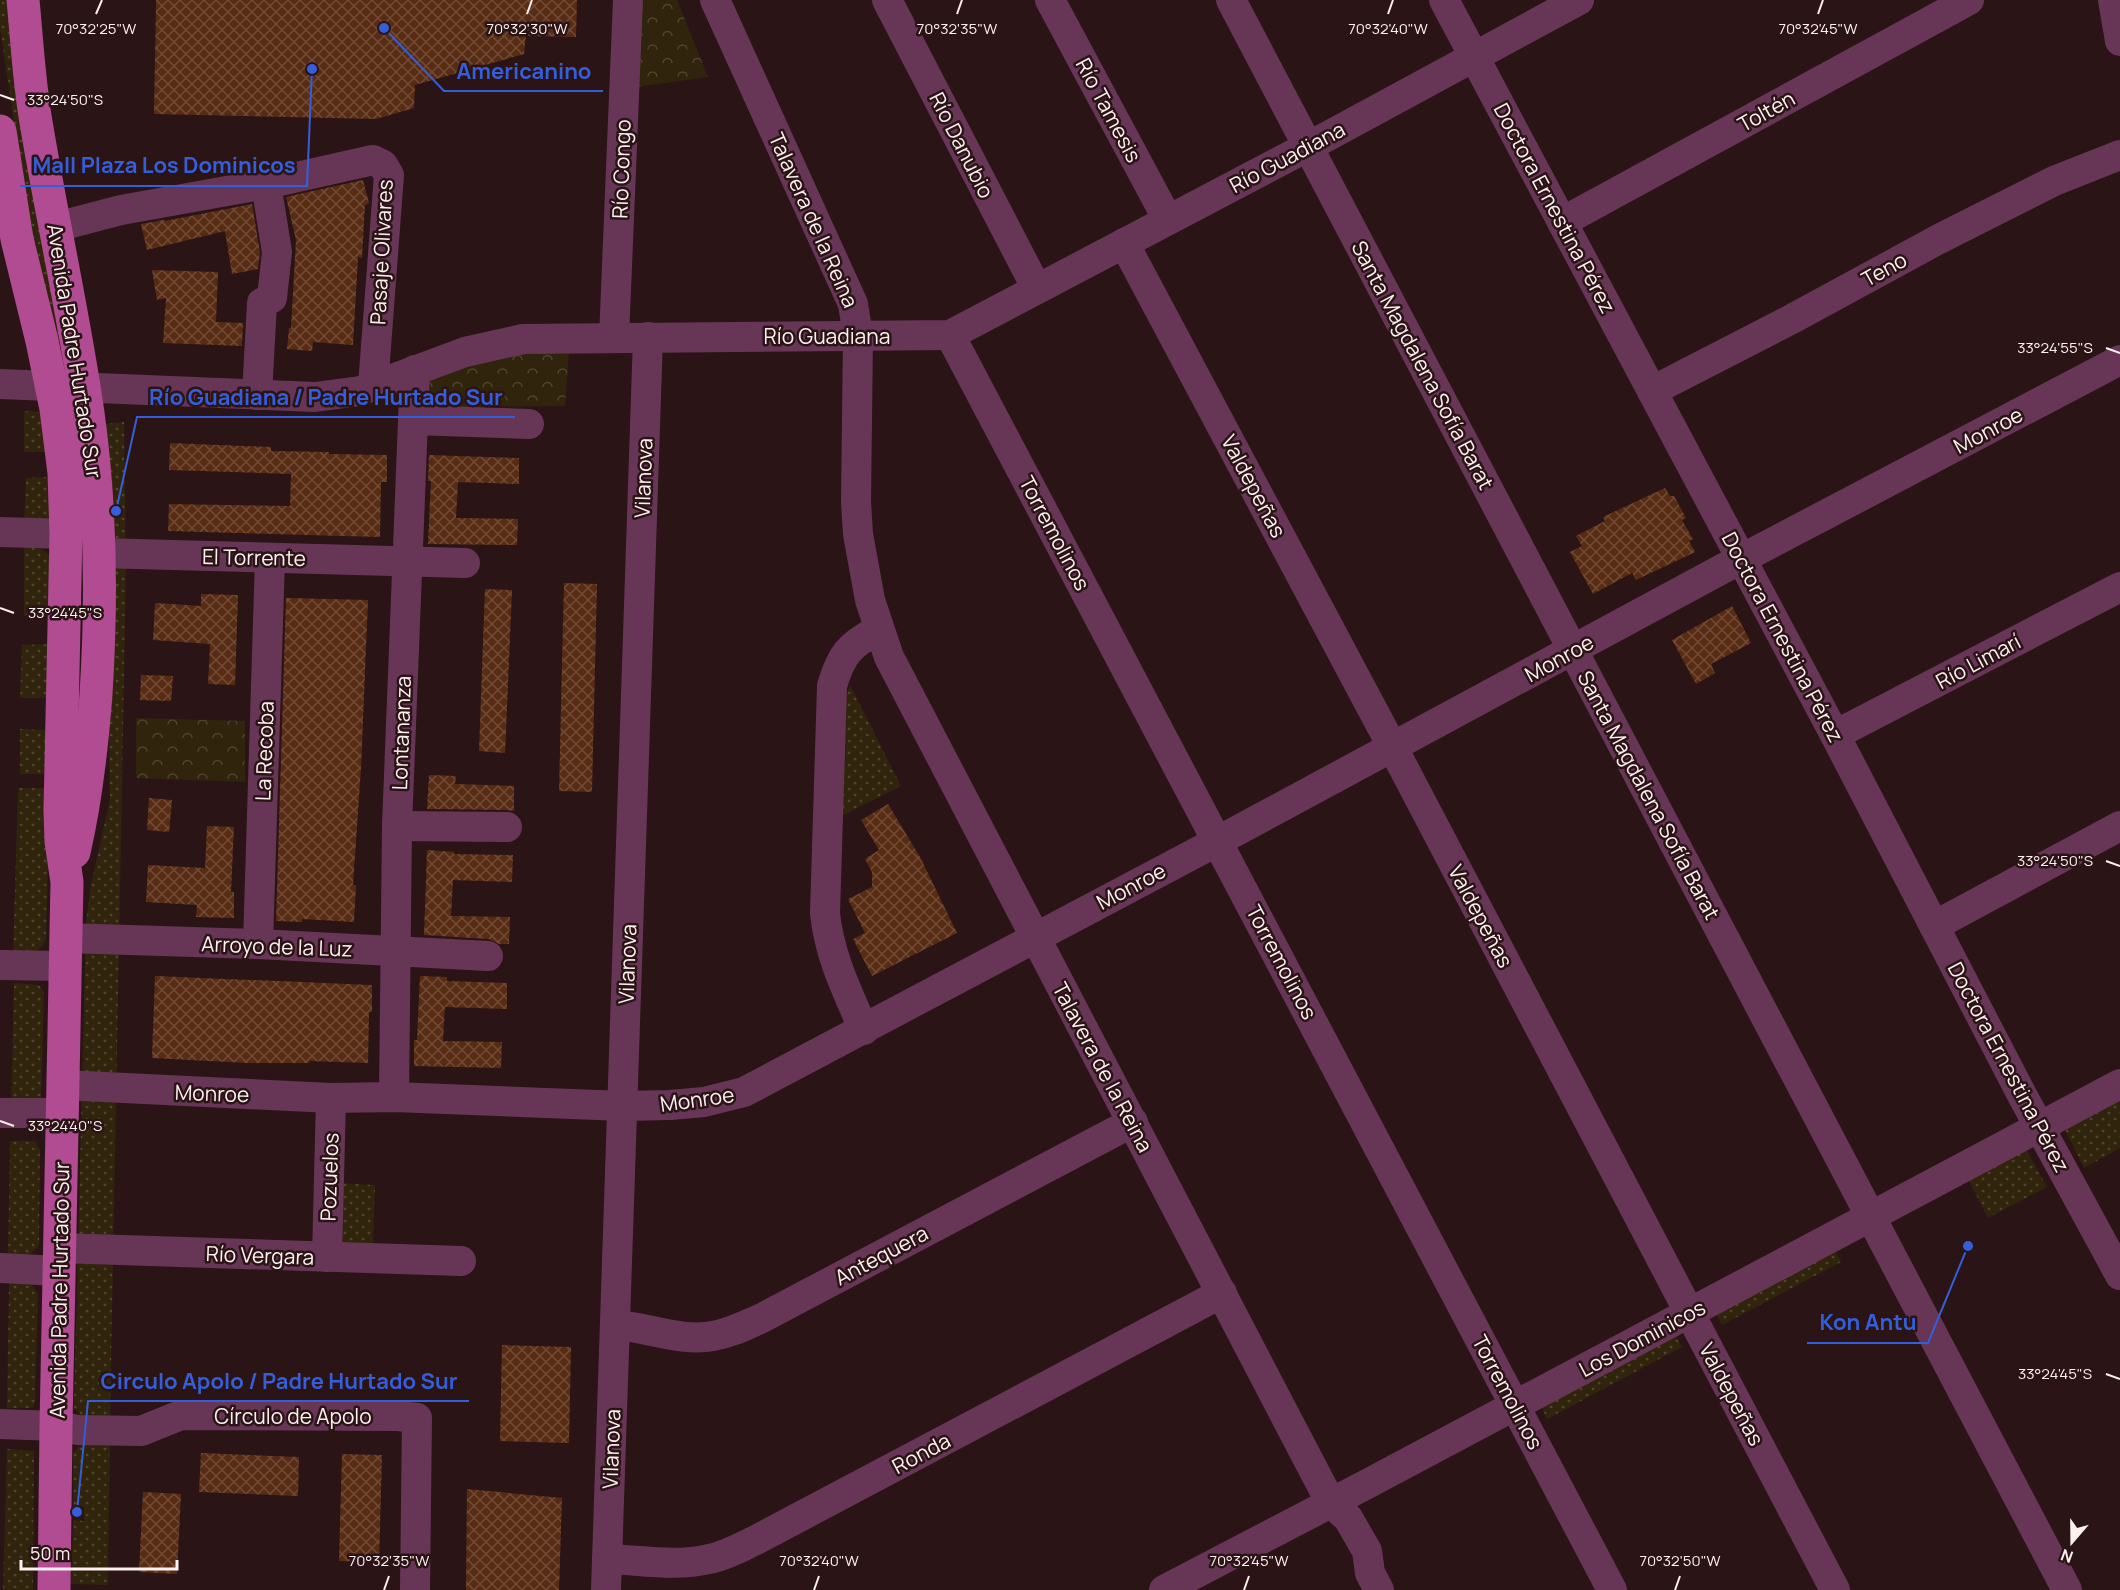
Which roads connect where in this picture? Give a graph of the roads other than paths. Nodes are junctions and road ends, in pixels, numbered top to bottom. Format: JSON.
{"nodes":[{"id":1,"x":23,"y":0,"type":"edge"},
{"id":2,"x":627,"y":0,"type":"edge"},
{"id":3,"x":716,"y":0,"type":"edge"},
{"id":4,"x":887,"y":0,"type":"edge"},
{"id":5,"x":1050,"y":0,"type":"edge"},
{"id":6,"x":1231,"y":0,"type":"edge"},
{"id":7,"x":1444,"y":0,"type":"edge"},
{"id":8,"x":1579,"y":0,"type":"edge"},
{"id":9,"x":1969,"y":0,"type":"edge"},
{"id":10,"x":2113,"y":0,"type":"edge"},
{"id":11,"x":2120,"y":40,"type":"edge"},
{"id":12,"x":1474,"y":56,"type":"junction"},
{"id":13,"x":0,"y":131,"type":"edge"},
{"id":14,"x":1309,"y":146,"type":"junction"},
{"id":15,"x":2120,"y":155,"type":"edge"},
{"id":16,"x":266,"y":184,"type":"junction"},
{"id":17,"x":1168,"y":220,"type":"junction"},
{"id":18,"x":1562,"y":222,"type":"junction"},
{"id":19,"x":56,"y":226,"type":"junction"},
{"id":20,"x":8,"y":239,"type":"edge"},
{"id":21,"x":1124,"y":243,"type":"junction"},
{"id":22,"x":1037,"y":289,"type":"junction"},
{"id":23,"x":950,"y":335,"type":"junction"},
{"id":24,"x":858,"y":336,"type":"junction"},
{"id":25,"x":648,"y":337,"type":"junction"},
{"id":26,"x":614,"y":338,"type":"junction"},
{"id":27,"x":2120,"y":360,"type":"edge"},
{"id":28,"x":415,"y":370,"type":"junction"},
{"id":29,"x":0,"y":384,"type":"edge"},
{"id":30,"x":50,"y":386,"type":"junction"},
{"id":31,"x":373,"y":387,"type":"junction"},
{"id":32,"x":84,"y":388,"type":"junction"},
{"id":33,"x":1652,"y":392,"type":"junction"},
{"id":34,"x":257,"y":395,"type":"junction"},
{"id":35,"x":413,"y":420,"type":"junction"},
{"id":36,"x":529,"y":424,"type":"dead end"},
{"id":37,"x":0,"y":532,"type":"edge"},
{"id":38,"x":66,"y":534,"type":"junction"},
{"id":39,"x":100,"y":553,"type":"junction"},
{"id":40,"x":270,"y":558,"type":"junction"},
{"id":41,"x":1741,"y":560,"type":"junction"},
{"id":42,"x":408,"y":561,"type":"junction"},
{"id":43,"x":465,"y":563,"type":"dead end"},
{"id":44,"x":2120,"y":587,"type":"edge"},
{"id":45,"x":878,"y":630,"type":"junction"},
{"id":46,"x":1573,"y":650,"type":"junction"},
{"id":47,"x":1835,"y":735,"type":"junction"},
{"id":48,"x":1393,"y":747,"type":"junction"},
{"id":49,"x":397,"y":826,"type":"junction"},
{"id":50,"x":2120,"y":826,"type":"edge"},
{"id":51,"x":507,"y":827,"type":"dead end"},
{"id":52,"x":1218,"y":841,"type":"junction"},
{"id":53,"x":67,"y":882,"type":"junction"},
{"id":54,"x":1934,"y":926,"type":"junction"},
{"id":55,"x":1034,"y":938,"type":"junction"},
{"id":56,"x":258,"y":944,"type":"junction"},
{"id":57,"x":395,"y":950,"type":"junction"},
{"id":58,"x":66,"y":952,"type":"junction"},
{"id":59,"x":488,"y":956,"type":"dead end"},
{"id":60,"x":0,"y":964,"type":"edge"},
{"id":61,"x":864,"y":1030,"type":"junction"},
{"id":62,"x":2120,"y":1084,"type":"edge"},
{"id":63,"x":394,"y":1097,"type":"junction"},
{"id":64,"x":331,"y":1098,"type":"junction"},
{"id":65,"x":63,"y":1099,"type":"junction"},
{"id":66,"x":623,"y":1106,"type":"junction"},
{"id":67,"x":0,"y":1113,"type":"edge"},
{"id":68,"x":1133,"y":1122,"type":"junction"},
{"id":69,"x":2039,"y":1127,"type":"junction"},
{"id":70,"x":1870,"y":1217,"type":"junction"},
{"id":71,"x":327,"y":1257,"type":"junction"},
{"id":72,"x":59,"y":1259,"type":"junction"},
{"id":73,"x":461,"y":1261,"type":"dead end"},
{"id":74,"x":0,"y":1268,"type":"edge"},
{"id":75,"x":2120,"y":1275,"type":"edge"},
{"id":76,"x":1222,"y":1293,"type":"junction"},
{"id":77,"x":1690,"y":1312,"type":"junction"},
{"id":78,"x":615,"y":1324,"type":"junction"},
{"id":79,"x":1515,"y":1405,"type":"junction"},
{"id":80,"x":0,"y":1424,"type":"edge"},
{"id":81,"x":56,"y":1426,"type":"junction"},
{"id":82,"x":1331,"y":1503,"type":"junction"},
{"id":83,"x":607,"y":1559,"type":"junction"},
{"id":84,"x":1375,"y":1582,"type":"edge"},
{"id":85,"x":54,"y":1590,"type":"edge"},
{"id":86,"x":415,"y":1590,"type":"edge"},
{"id":87,"x":606,"y":1590,"type":"edge"},
{"id":88,"x":1164,"y":1590,"type":"edge"},
{"id":89,"x":1612,"y":1590,"type":"edge"},
{"id":90,"x":1835,"y":1590,"type":"edge"},
{"id":91,"x":2067,"y":1590,"type":"edge"}],
"edges":[{"from":1,"to":19,"type":"main road","name":"Avenida Padre Hurtado Sur"},
{"from":2,"to":26,"type":"street","name":"Río Congo"},
{"from":3,"to":24,"type":"street","name":"Talavera de la Reina"},
{"from":4,"to":22,"type":"street","name":"Río Danubio"},
{"from":5,"to":17,"type":"street","name":"Río Tamesis"},
{"from":6,"to":14,"type":"street","name":"Santa Magdalena Sofía Barat"},
{"from":7,"to":12,"type":"street","name":"Doctora Ernestina Pérez"},
{"from":8,"to":12,"type":"street","name":"Río Guadiana"},
{"from":9,"to":18,"type":"street","name":"Toltén"},
{"from":10,"to":11,"type":"street"},
{"from":12,"to":14,"type":"street","name":"Río Guadiana"},
{"from":12,"to":18,"type":"street","name":"Doctora Ernestina Pérez"},
{"from":13,"to":20,"type":"main road","name":"Avenida Padre Hurtado Sur"},
{"from":14,"to":17,"type":"street","name":"Río Guadiana"},
{"from":14,"to":46,"type":"street","name":"Santa Magdalena Sofía Barat"},
{"from":15,"to":33,"type":"street","name":"Teno"},
{"from":16,"to":19,"type":"street","name":"Pasaje Olivares"},
{"from":16,"to":31,"type":"street","name":"Pasaje Olivares"},
{"from":16,"to":34,"type":"street"},
{"from":17,"to":21,"type":"street","name":"Río Guadiana"},
{"from":18,"to":33,"type":"street","name":"Doctora Ernestina Pérez"},
{"from":19,"to":32,"type":"main road","name":"Avenida Padre Hurtado Sur"},
{"from":20,"to":30,"type":"main road","name":"Avenida Padre Hurtado Sur"},
{"from":21,"to":22,"type":"street","name":"Río Guadiana"},
{"from":21,"to":48,"type":"street","name":"Valdepeñas"},
{"from":22,"to":23,"type":"street","name":"Río Guadiana"},
{"from":23,"to":24,"type":"street","name":"Río Guadiana"},
{"from":23,"to":52,"type":"street","name":"Torremolinos"},
{"from":24,"to":25,"type":"street","name":"Río Guadiana"},
{"from":24,"to":45,"type":"street","name":"Talavera de la Reina"},
{"from":25,"to":26,"type":"street","name":"Río Guadiana"},
{"from":25,"to":66,"type":"street","name":"Vilanova"},
{"from":26,"to":28,"type":"street","name":"Río Guadiana"},
{"from":27,"to":41,"type":"street","name":"Monroe"},
{"from":28,"to":31,"type":"street","name":"Río Guadiana"},
{"from":28,"to":35,"type":"street","name":"Lontananza"},
{"from":29,"to":30,"type":"street","name":"Río Guadiana"},
{"from":30,"to":32,"type":"street","name":"Río Guadiana"},
{"from":30,"to":38,"type":"main road","name":"Avenida Padre Hurtado Sur"},
{"from":31,"to":34,"type":"street","name":"Río Guadiana"},
{"from":32,"to":34,"type":"street","name":"Río Guadiana"},
{"from":32,"to":39,"type":"main road","name":"Avenida Padre Hurtado Sur"},
{"from":33,"to":41,"type":"street","name":"Doctora Ernestina Pérez"},
{"from":35,"to":36,"type":"street"},
{"from":35,"to":42,"type":"street","name":"Lontananza"},
{"from":37,"to":38,"type":"street"},
{"from":38,"to":53,"type":"main road","name":"Avenida Padre Hurtado Sur"},
{"from":39,"to":40,"type":"street","name":"El Torrente"},
{"from":39,"to":53,"type":"main road","name":"Avenida Padre Hurtado Sur"},
{"from":40,"to":42,"type":"street","name":"El Torrente"},
{"from":40,"to":56,"type":"street","name":"La Recoba"},
{"from":41,"to":46,"type":"street","name":"Monroe"},
{"from":41,"to":47,"type":"street","name":"Doctora Ernestina Pérez"},
{"from":42,"to":43,"type":"street","name":"El Torrente"},
{"from":42,"to":49,"type":"street","name":"Lontananza"},
{"from":44,"to":47,"type":"street","name":"Río Limarí"},
{"from":45,"to":55,"type":"street","name":"Talavera de la Reina"},
{"from":45,"to":61,"type":"street"},
{"from":46,"to":48,"type":"street","name":"Monroe"},
{"from":46,"to":70,"type":"street","name":"Santa Magdalena Sofía Barat"},
{"from":47,"to":54,"type":"street","name":"Doctora Ernestina Pérez"},
{"from":48,"to":52,"type":"street","name":"Monroe"},
{"from":48,"to":77,"type":"street","name":"Valdepeñas"},
{"from":49,"to":51,"type":"street"},
{"from":49,"to":57,"type":"street","name":"Lontananza"},
{"from":50,"to":54,"type":"street"},
{"from":52,"to":55,"type":"street","name":"Monroe"},
{"from":52,"to":79,"type":"street","name":"Torremolinos"},
{"from":53,"to":58,"type":"main road","name":"Avenida Padre Hurtado Sur"},
{"from":54,"to":69,"type":"street","name":"Doctora Ernestina Pérez"},
{"from":55,"to":61,"type":"street","name":"Monroe"},
{"from":55,"to":68,"type":"street","name":"Talavera de la Reina"},
{"from":56,"to":57,"type":"street","name":"Arroyo de la Luz"},
{"from":56,"to":58,"type":"street","name":"Arroyo de la Luz"},
{"from":57,"to":59,"type":"street","name":"Arroyo de la Luz"},
{"from":57,"to":63,"type":"street","name":"Lontananza"},
{"from":58,"to":60,"type":"street","name":"Arroyo de la Luz"},
{"from":58,"to":65,"type":"main road","name":"Avenida Padre Hurtado Sur"},
{"from":61,"to":66,"type":"street","name":"Monroe"},
{"from":62,"to":69,"type":"street","name":"Los Dominicos"},
{"from":63,"to":64,"type":"street","name":"Monroe"},
{"from":63,"to":66,"type":"street","name":"Monroe"},
{"from":64,"to":65,"type":"street","name":"Monroe"},
{"from":64,"to":71,"type":"street","name":"Pozuelos"},
{"from":65,"to":67,"type":"street","name":"Monroe"},
{"from":65,"to":72,"type":"main road","name":"Avenida Padre Hurtado Sur"},
{"from":66,"to":78,"type":"street","name":"Vilanova"},
{"from":68,"to":76,"type":"street","name":"Talavera de la Reina"},
{"from":68,"to":78,"type":"street","name":"Antequera"},
{"from":69,"to":70,"type":"street","name":"Los Dominicos"},
{"from":69,"to":75,"type":"street","name":"Doctora Ernestina Pérez"},
{"from":70,"to":77,"type":"street","name":"Los Dominicos"},
{"from":70,"to":91,"type":"street","name":"Santa Magdalena Sofía Barat"},
{"from":71,"to":72,"type":"street","name":"Río Vergara"},
{"from":71,"to":73,"type":"street","name":"Río Vergara"},
{"from":72,"to":74,"type":"street","name":"Río Vergara"},
{"from":72,"to":81,"type":"main road","name":"Avenida Padre Hurtado Sur"},
{"from":76,"to":82,"type":"street","name":"Talavera de la Reina"},
{"from":76,"to":83,"type":"street","name":"Ronda"},
{"from":77,"to":79,"type":"street","name":"Los Dominicos"},
{"from":77,"to":90,"type":"street","name":"Valdepeñas"},
{"from":78,"to":83,"type":"street","name":"Vilanova"},
{"from":79,"to":82,"type":"street","name":"Los Dominicos"},
{"from":79,"to":89,"type":"street","name":"Torremolinos"},
{"from":80,"to":81,"type":"street","name":"Círculo de Apolo"},
{"from":81,"to":85,"type":"main road","name":"Avenida Padre Hurtado Sur"},
{"from":81,"to":86,"type":"street","name":"Círculo de Apolo"},
{"from":82,"to":84,"type":"street","name":"Talavera de la Reina"},
{"from":82,"to":88,"type":"street","name":"Los Dominicos"},
{"from":83,"to":87,"type":"street","name":"Vilanova"}]}
